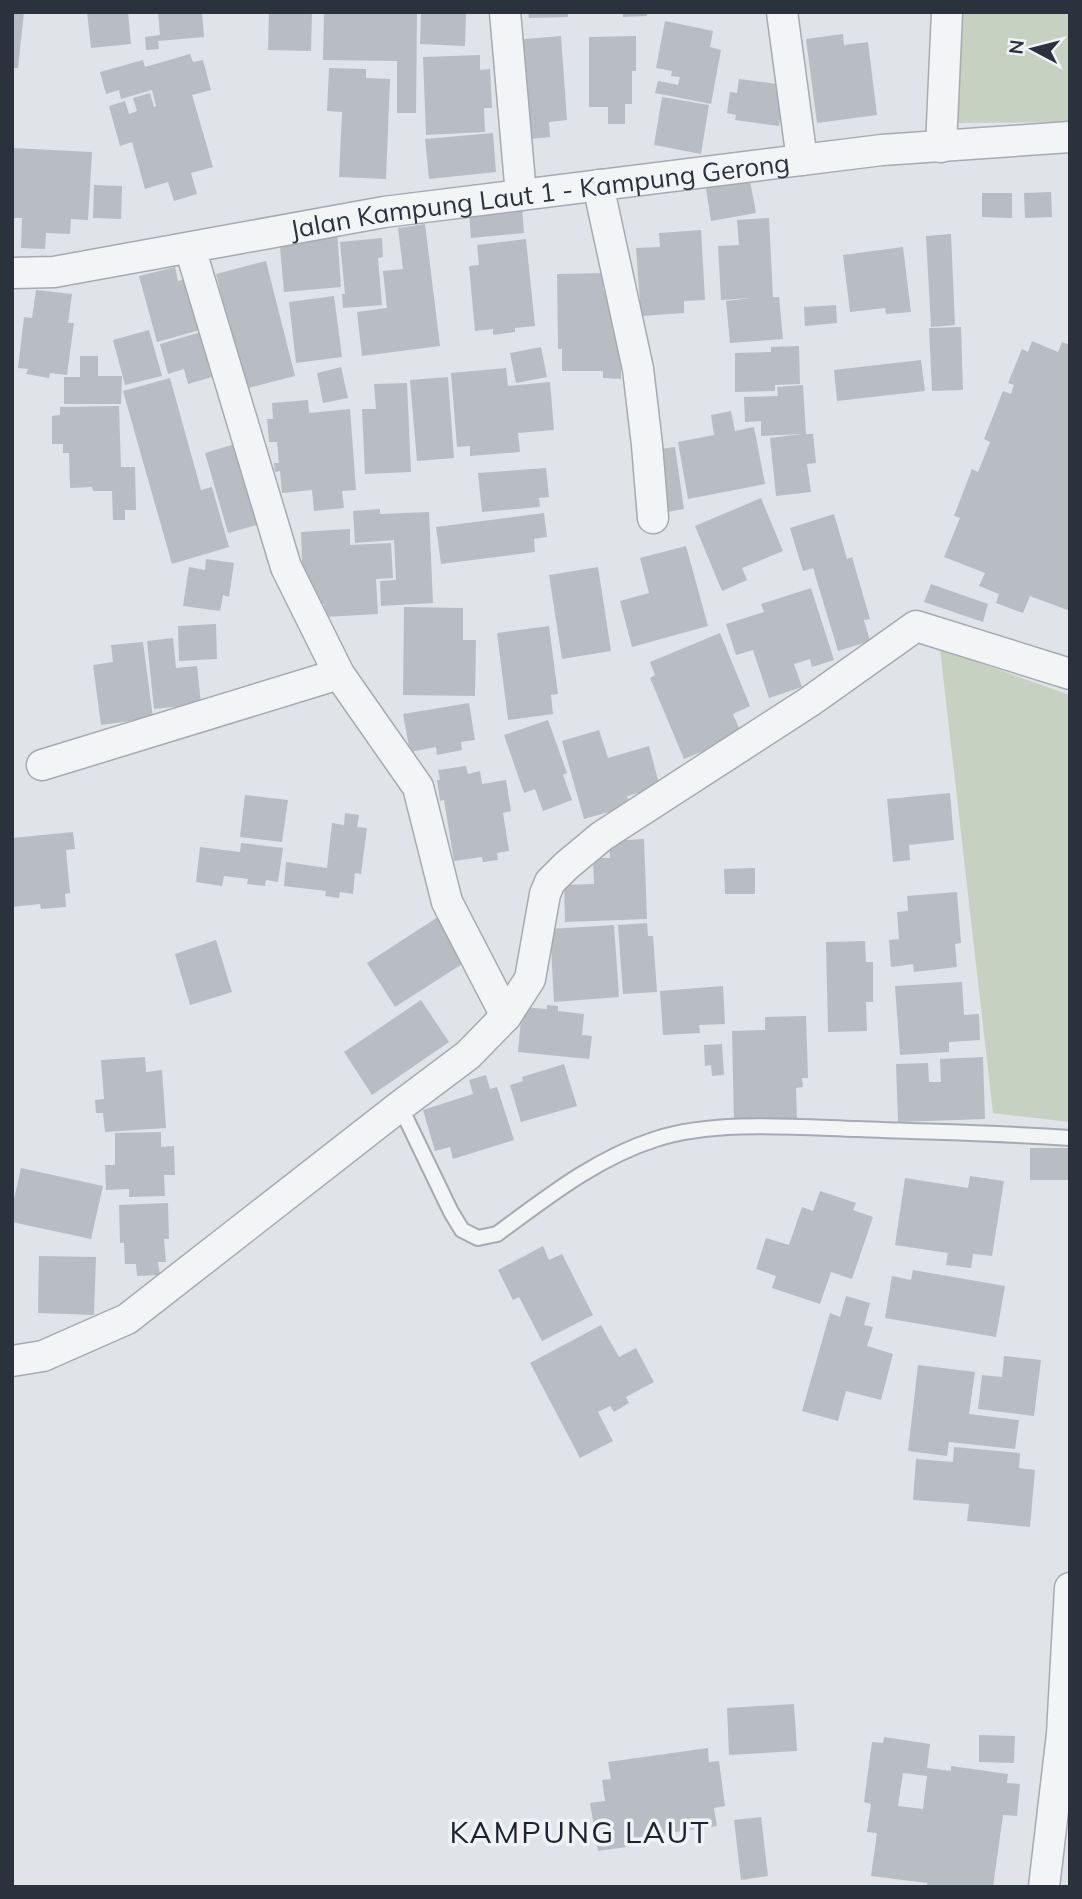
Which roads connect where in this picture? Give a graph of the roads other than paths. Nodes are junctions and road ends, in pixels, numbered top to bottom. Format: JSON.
{"nodes":[{"id":1,"x":505,"y":12,"type":"edge"},
{"id":2,"x":782,"y":12,"type":"edge"},
{"id":3,"x":947,"y":12,"type":"edge"},
{"id":4,"x":1070,"y":138,"type":"edge"},
{"id":5,"x":941,"y":147,"type":"junction"},
{"id":6,"x":802,"y":160,"type":"junction"},
{"id":7,"x":597,"y":186,"type":"junction"},
{"id":8,"x":521,"y":195,"type":"junction"},
{"id":9,"x":190,"y":248,"type":"junction"},
{"id":10,"x":12,"y":273,"type":"edge"},
{"id":11,"x":653,"y":517,"type":"dead end"},
{"id":12,"x":340,"y":674,"type":"junction"},
{"id":13,"x":1070,"y":674,"type":"edge"},
{"id":14,"x":42,"y":765,"type":"dead end"},
{"id":15,"x":506,"y":1016,"type":"junction"},
{"id":16,"x":400,"y":1106,"type":"junction"},
{"id":17,"x":1070,"y":1138,"type":"edge"},
{"id":18,"x":12,"y":1361,"type":"edge"},
{"id":19,"x":1070,"y":1588,"type":"edge"},
{"id":20,"x":1045,"y":1887,"type":"edge"}],
"edges":[{"from":1,"to":8,"type":"street"},
{"from":2,"to":6,"type":"street"},
{"from":3,"to":5,"type":"street"},
{"from":4,"to":5,"type":"street","name":"Jalan Kampung Laut 1 - Kampung Gerong"},
{"from":5,"to":6,"type":"street","name":"Jalan Kampung Laut 1 - Kampung Gerong"},
{"from":6,"to":7,"type":"street","name":"Jalan Kampung Laut 1 - Kampung Gerong"},
{"from":7,"to":8,"type":"street","name":"Jalan Kampung Laut 1 - Kampung Gerong"},
{"from":7,"to":11,"type":"street"},
{"from":8,"to":9,"type":"street","name":"Jalan Kampung Laut 1 - Kampung Gerong"},
{"from":9,"to":10,"type":"street","name":"Jalan Kampung Laut 1 - Kampung Gerong"},
{"from":9,"to":12,"type":"street"},
{"from":12,"to":14,"type":"street"},
{"from":12,"to":15,"type":"street"},
{"from":13,"to":15,"type":"street"},
{"from":15,"to":16,"type":"street"},
{"from":16,"to":17,"type":"lane"},
{"from":16,"to":18,"type":"street"},
{"from":19,"to":20,"type":"street"}]}
